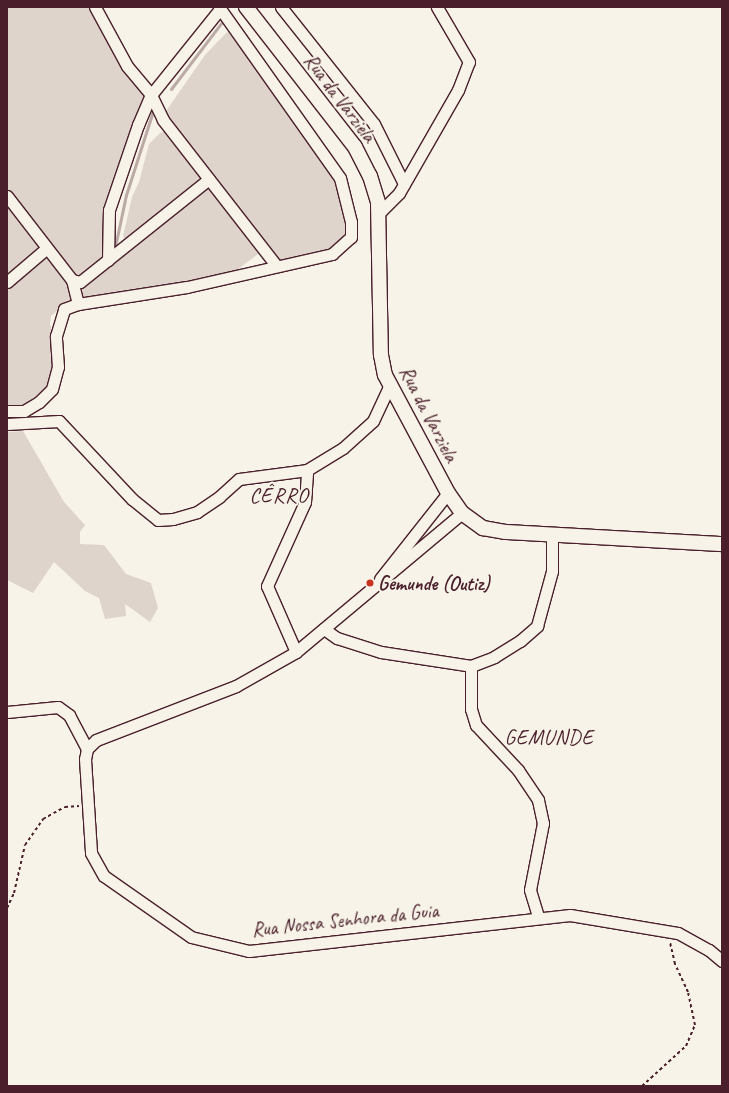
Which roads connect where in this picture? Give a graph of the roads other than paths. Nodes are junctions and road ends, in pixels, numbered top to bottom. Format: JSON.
{"nodes":[{"id":1,"x":95,"y":7,"type":"edge"},
{"id":2,"x":246,"y":7,"type":"edge"},
{"id":3,"x":281,"y":7,"type":"edge"},
{"id":4,"x":437,"y":7,"type":"edge"},
{"id":5,"x":219,"y":8,"type":"edge"},
{"id":6,"x":152,"y":95,"type":"junction"},
{"id":7,"x":209,"y":179,"type":"junction"},
{"id":8,"x":404,"y":184,"type":"junction"},
{"id":9,"x":7,"y":196,"type":"edge"},
{"id":10,"x":378,"y":214,"type":"junction"},
{"id":11,"x":47,"y":248,"type":"junction"},
{"id":12,"x":108,"y":260,"type":"junction"},
{"id":13,"x":276,"y":265,"type":"junction"},
{"id":14,"x":72,"y":280,"type":"junction"},
{"id":15,"x":7,"y":282,"type":"edge"},
{"id":16,"x":78,"y":304,"type":"junction"},
{"id":17,"x":389,"y":387,"type":"junction"},
{"id":18,"x":7,"y":411,"type":"edge"},
{"id":19,"x":7,"y":424,"type":"edge"},
{"id":20,"x":306,"y":470,"type":"junction"},
{"id":21,"x":448,"y":493,"type":"junction"},
{"id":22,"x":462,"y":513,"type":"junction"},
{"id":23,"x":552,"y":533,"type":"junction"},
{"id":24,"x":722,"y":544,"type":"edge"},
{"id":25,"x":381,"y":584,"type":"junction"},
{"id":26,"x":324,"y":629,"type":"junction"},
{"id":27,"x":296,"y":652,"type":"junction"},
{"id":28,"x":470,"y":666,"type":"junction"},
{"id":29,"x":7,"y":712,"type":"edge"},
{"id":30,"x":87,"y":749,"type":"junction"},
{"id":31,"x":538,"y":917,"type":"junction"},
{"id":32,"x":722,"y":961,"type":"edge"}],
"edges":[{"from":1,"to":6,"type":"street"},
{"from":2,"to":10,"type":"main road","name":"Rua da Varziela"},
{"from":3,"to":8,"type":"street"},
{"from":4,"to":8,"type":"street"},
{"from":5,"to":6,"type":"street"},
{"from":5,"to":13,"type":"street"},
{"from":6,"to":7,"type":"street"},
{"from":6,"to":12,"type":"street"},
{"from":7,"to":12,"type":"street"},
{"from":7,"to":13,"type":"street"},
{"from":8,"to":10,"type":"street"},
{"from":9,"to":11,"type":"street"},
{"from":10,"to":17,"type":"main road","name":"Rua da Varziela"},
{"from":11,"to":14,"type":"street"},
{"from":11,"to":15,"type":"street"},
{"from":12,"to":14,"type":"street"},
{"from":13,"to":16,"type":"street"},
{"from":14,"to":16,"type":"street"},
{"from":16,"to":18,"type":"street"},
{"from":17,"to":20,"type":"street"},
{"from":17,"to":21,"type":"main road","name":"Rua da Varziela"},
{"from":19,"to":20,"type":"street"},
{"from":20,"to":27,"type":"street"},
{"from":21,"to":22,"type":"main road","name":"Rua da Varziela"},
{"from":21,"to":25,"type":"street"},
{"from":22,"to":23,"type":"main road","name":"Rua da Varziela"},
{"from":22,"to":25,"type":"street"},
{"from":23,"to":24,"type":"main road","name":"Rua da Varziela"},
{"from":23,"to":28,"type":"street"},
{"from":25,"to":26,"type":"street"},
{"from":26,"to":27,"type":"street"},
{"from":26,"to":28,"type":"street"},
{"from":27,"to":30,"type":"street"},
{"from":28,"to":31,"type":"street"},
{"from":29,"to":30,"type":"street"},
{"from":30,"to":31,"type":"street","name":"Rua Nossa Senhora da Guia"},
{"from":31,"to":32,"type":"street","name":"Rua Nossa Senhora da Guia"}]}
